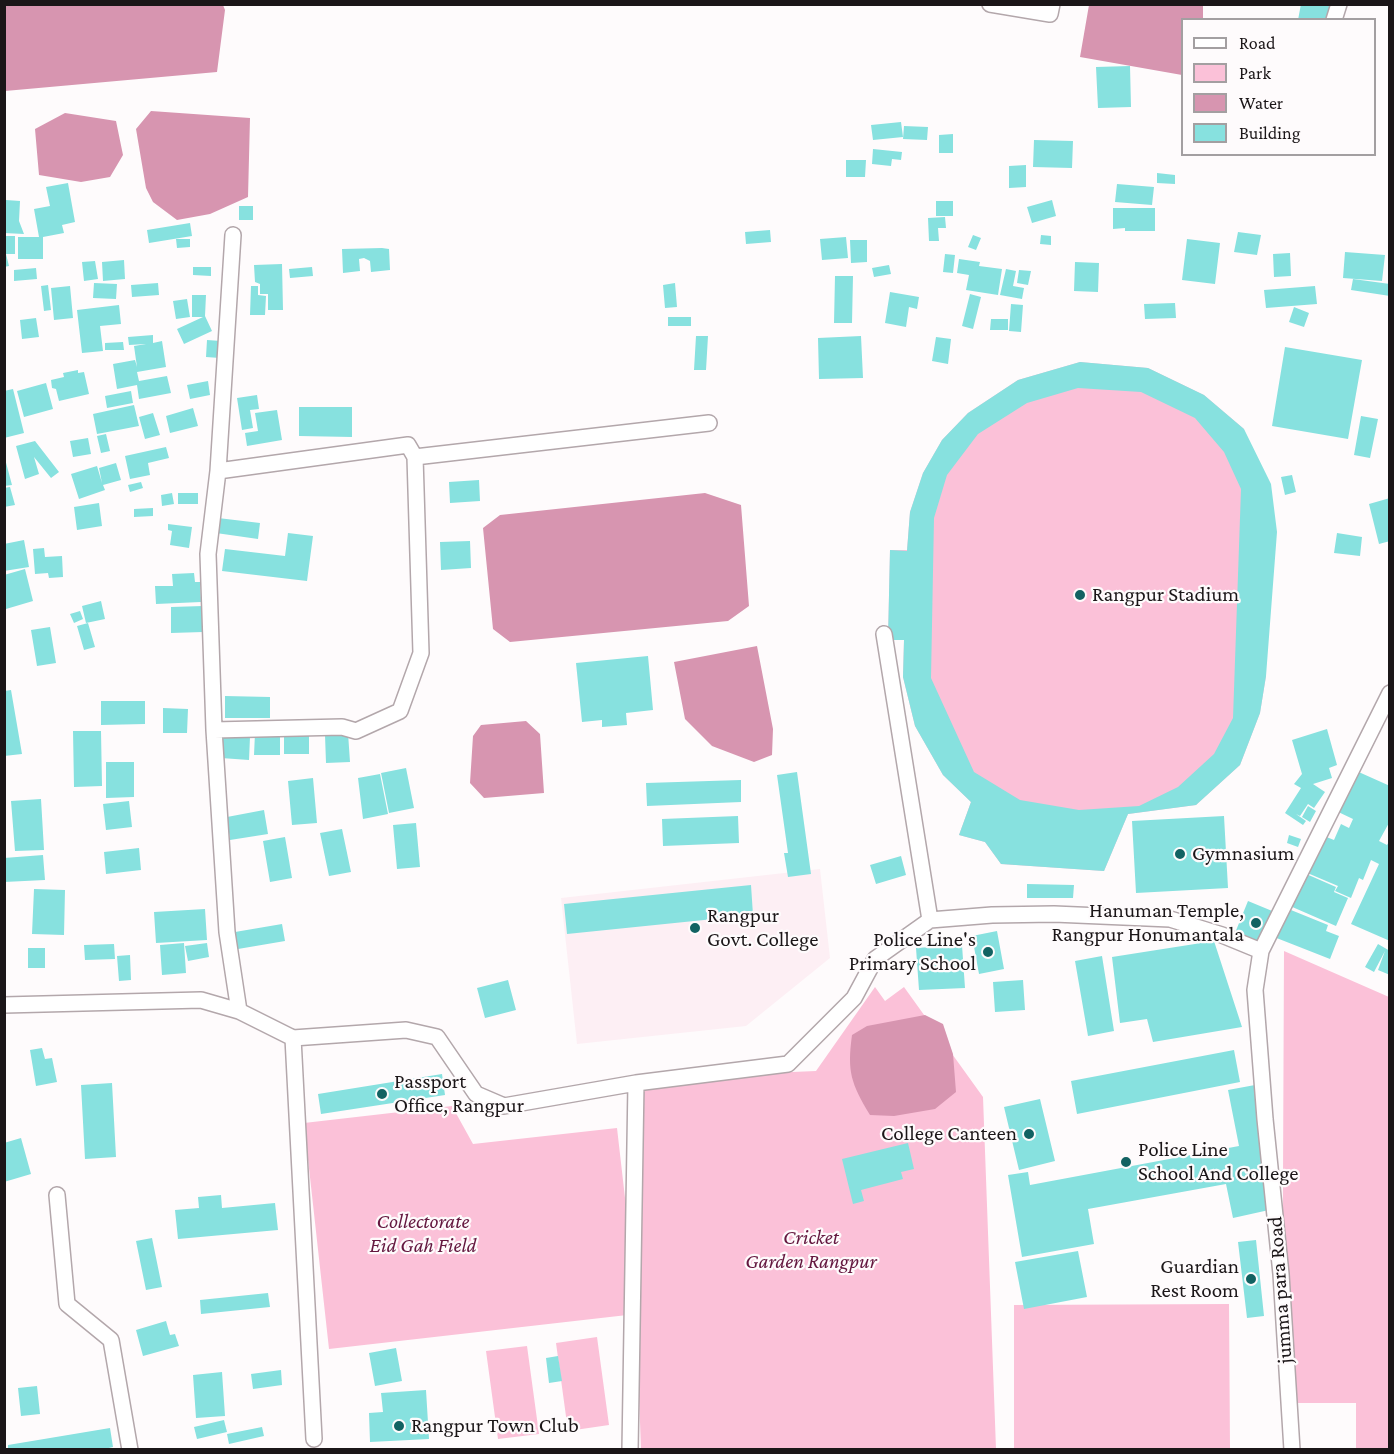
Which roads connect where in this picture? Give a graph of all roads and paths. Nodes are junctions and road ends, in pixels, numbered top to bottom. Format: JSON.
{"nodes":[{"id":1,"x":990,"y":4,"type":"edge"},
{"id":2,"x":1052,"y":4,"type":"edge"},
{"id":3,"x":233,"y":235,"type":"dead end"},
{"id":4,"x":710,"y":423,"type":"dead end"},
{"id":5,"x":416,"y":457,"type":"junction"},
{"id":6,"x":218,"y":471,"type":"junction"},
{"id":7,"x":884,"y":633,"type":"dead end"},
{"id":8,"x":1389,"y":693,"type":"edge"},
{"id":9,"x":214,"y":730,"type":"junction"},
{"id":10,"x":930,"y":920,"type":"junction"},
{"id":11,"x":1261,"y":951,"type":"junction"},
{"id":12,"x":4,"y":1005,"type":"edge"},
{"id":13,"x":239,"y":1011,"type":"junction"},
{"id":14,"x":293,"y":1038,"type":"junction"},
{"id":15,"x":636,"y":1083,"type":"junction"},
{"id":16,"x":57,"y":1195,"type":"dead end"},
{"id":17,"x":314,"y":1439,"type":"dead end"},
{"id":18,"x":130,"y":1449,"type":"edge"},
{"id":19,"x":630,"y":1449,"type":"edge"},
{"id":20,"x":1292,"y":1449,"type":"edge"}],
"edges":[{"from":1,"to":2,"type":"street"},
{"from":3,"to":6,"type":"street"},
{"from":4,"to":5,"type":"street"},
{"from":5,"to":6,"type":"street"},
{"from":5,"to":9,"type":"street"},
{"from":6,"to":9,"type":"street"},
{"from":7,"to":10,"type":"street"},
{"from":8,"to":11,"type":"street","name":"jumma para Road"},
{"from":9,"to":13,"type":"street"},
{"from":10,"to":11,"type":"street"},
{"from":10,"to":15,"type":"street"},
{"from":11,"to":20,"type":"street","name":"jumma para Road"},
{"from":12,"to":13,"type":"street"},
{"from":13,"to":14,"type":"street"},
{"from":14,"to":15,"type":"street"},
{"from":14,"to":17,"type":"street"},
{"from":15,"to":19,"type":"street"},
{"from":16,"to":18,"type":"street"}]}
